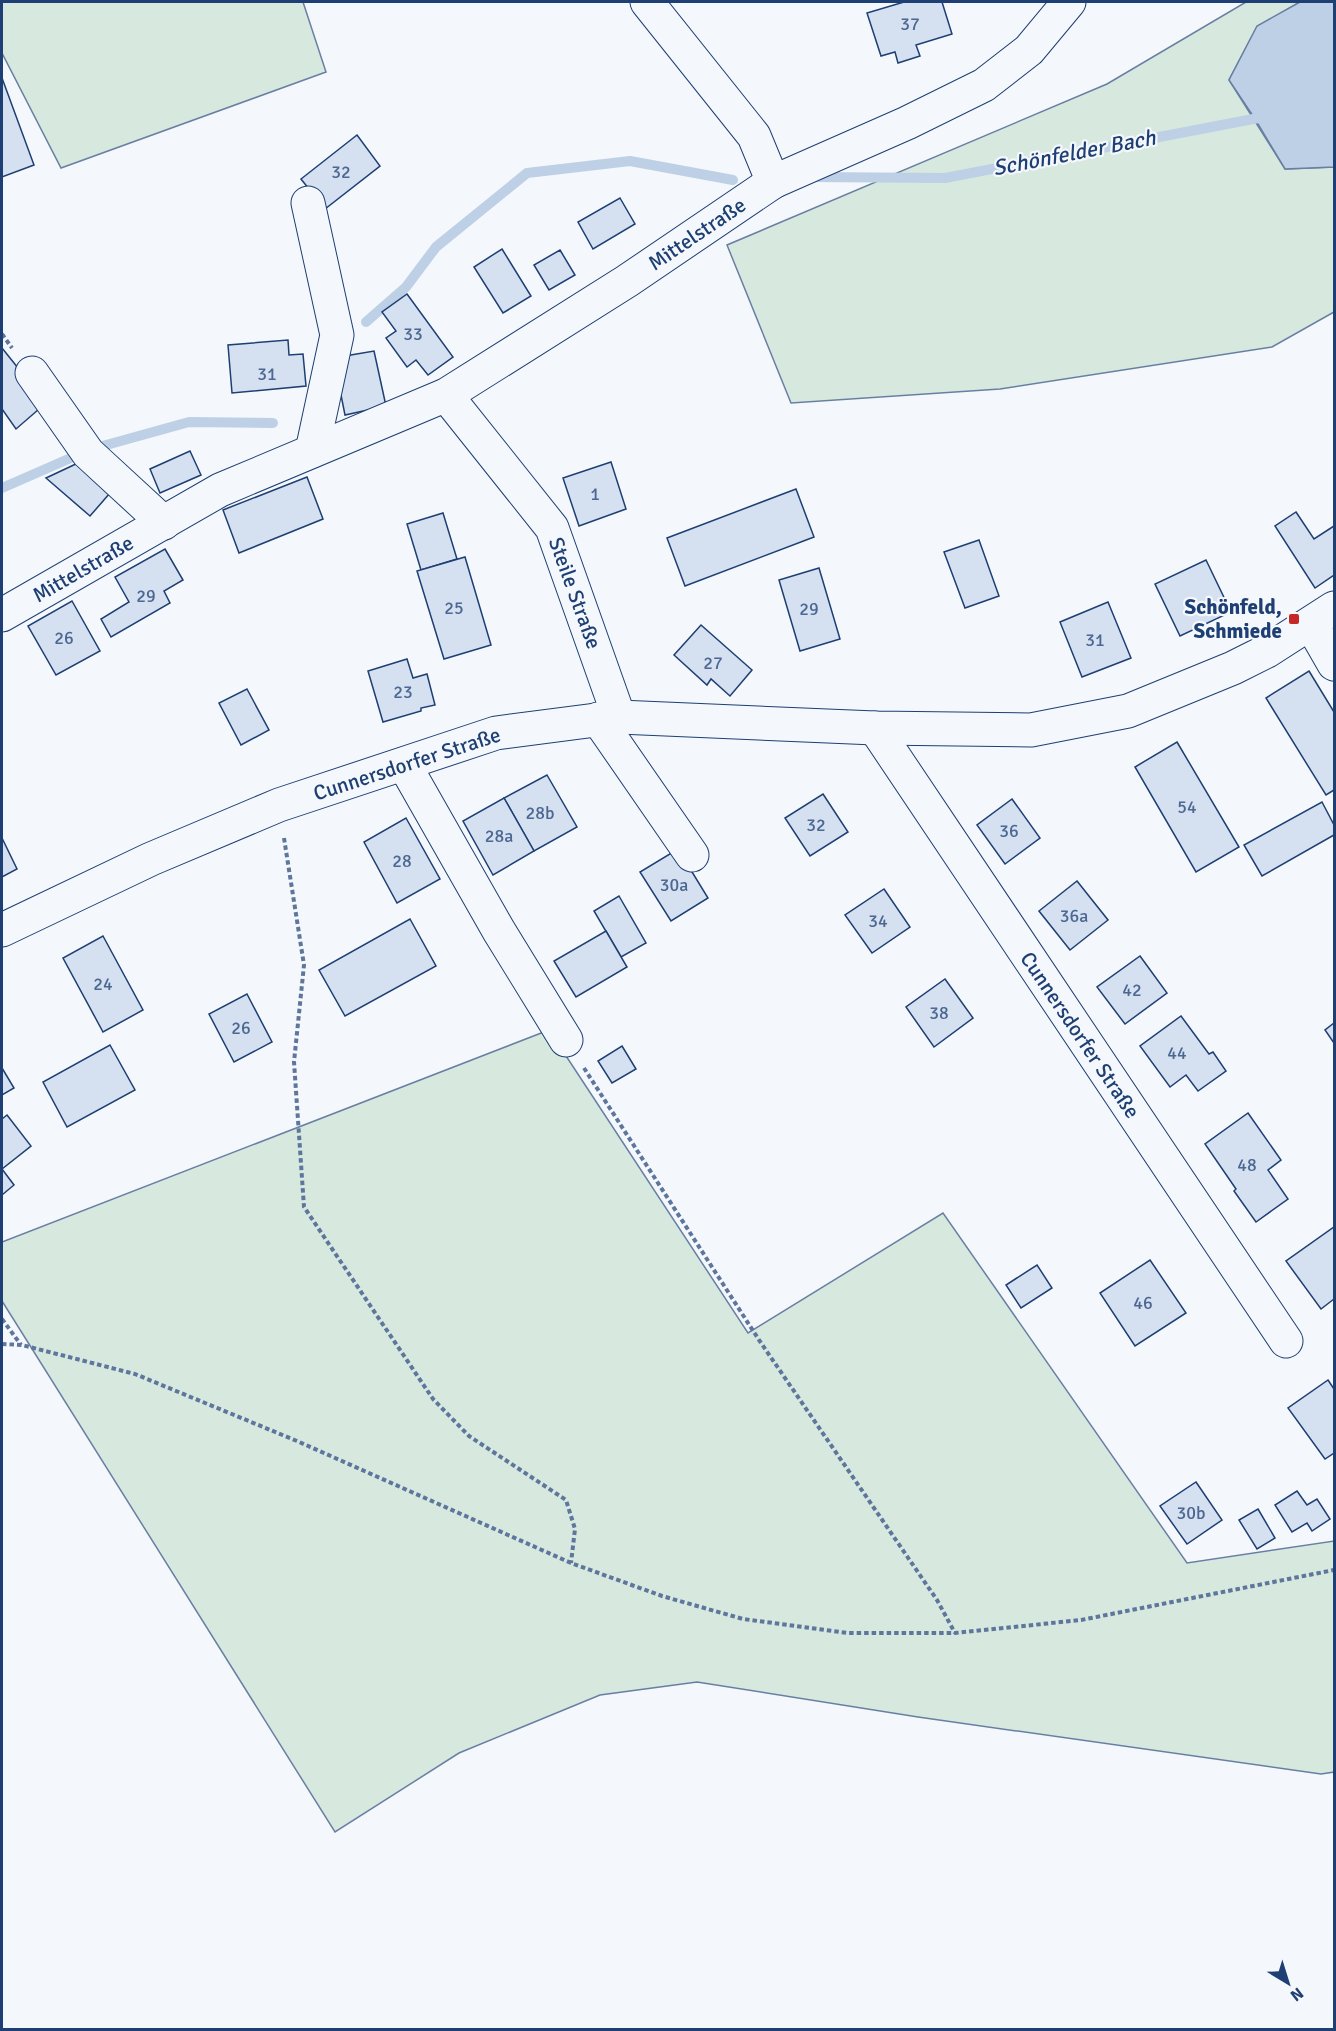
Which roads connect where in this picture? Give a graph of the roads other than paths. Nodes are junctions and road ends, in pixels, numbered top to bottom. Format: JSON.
{"nodes":[{"id":1,"x":648,"y":2,"type":"edge"},
{"id":2,"x":1070,"y":2,"type":"edge"},
{"id":3,"x":773,"y":182,"type":"junction"},
{"id":4,"x":308,"y":203,"type":"dead end"},
{"id":5,"x":32,"y":373,"type":"dead end"},
{"id":6,"x":446,"y":395,"type":"junction"},
{"id":7,"x":312,"y":451,"type":"junction"},
{"id":8,"x":164,"y":523,"type":"junction"},
{"id":9,"x":2,"y":615,"type":"edge"},
{"id":10,"x":1323,"y":616,"type":"edge"},
{"id":11,"x":1335,"y":664,"type":"edge"},
{"id":12,"x":609,"y":718,"type":"junction"},
{"id":13,"x":875,"y":728,"type":"junction"},
{"id":14,"x":404,"y":764,"type":"junction"},
{"id":15,"x":692,"y":855,"type":"dead end"},
{"id":16,"x":2,"y":930,"type":"edge"},
{"id":17,"x":566,"y":1040,"type":"road end"},
{"id":18,"x":1286,"y":1341,"type":"dead end"}],
"edges":[{"from":1,"to":3,"type":"street"},
{"from":2,"to":3,"type":"street","name":"Mittelstraße"},
{"from":3,"to":6,"type":"street","name":"Mittelstraße"},
{"from":4,"to":7,"type":"street"},
{"from":5,"to":8,"type":"street"},
{"from":6,"to":7,"type":"street","name":"Mittelstraße"},
{"from":6,"to":12,"type":"street","name":"Steile Straße"},
{"from":7,"to":8,"type":"street","name":"Mittelstraße"},
{"from":8,"to":9,"type":"street","name":"Mittelstraße"},
{"from":10,"to":11,"type":"street"},
{"from":10,"to":13,"type":"street","name":"Cunnersdorfer Straße"},
{"from":12,"to":13,"type":"street","name":"Cunnersdorfer Straße"},
{"from":12,"to":14,"type":"street","name":"Cunnersdorfer Straße"},
{"from":12,"to":15,"type":"street","name":"Steile Straße"},
{"from":13,"to":18,"type":"street","name":"Cunnersdorfer Straße"},
{"from":14,"to":16,"type":"street","name":"Cunnersdorfer Straße"},
{"from":14,"to":17,"type":"street"}]}
